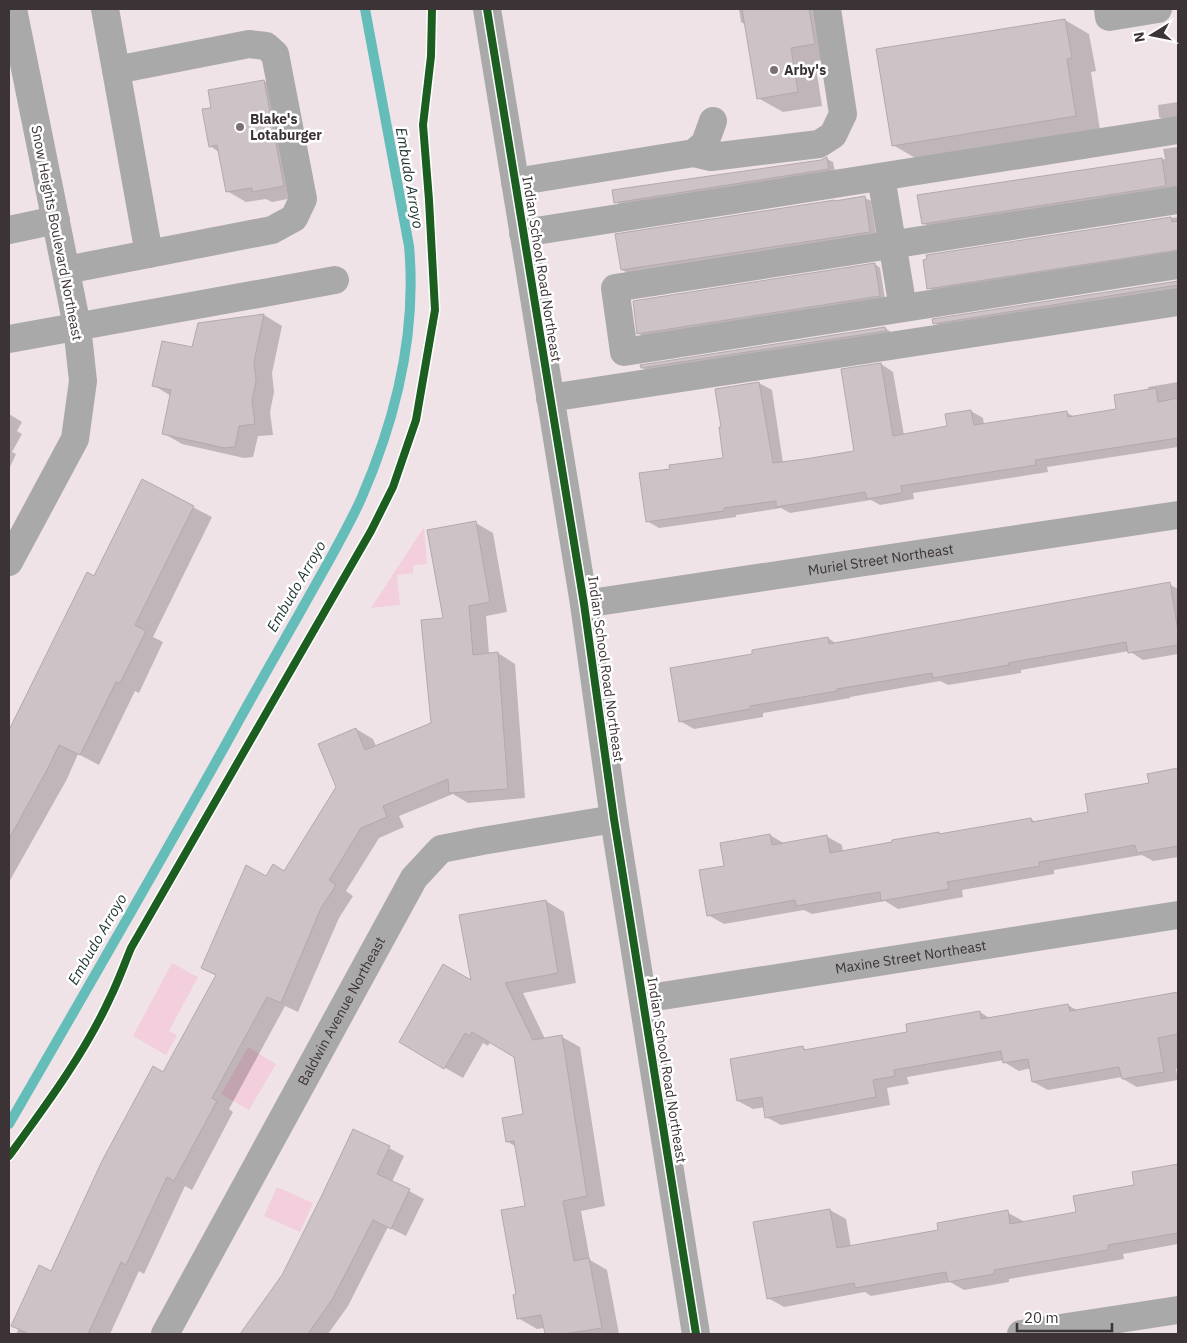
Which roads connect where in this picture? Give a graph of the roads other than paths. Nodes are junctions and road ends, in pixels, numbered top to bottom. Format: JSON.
{"nodes":[{"id":1,"x":13,"y":9,"type":"edge"},
{"id":2,"x":105,"y":9,"type":"edge"},
{"id":3,"x":487,"y":9,"type":"edge"},
{"id":4,"x":827,"y":9,"type":"edge"},
{"id":5,"x":1108,"y":9,"type":"edge"},
{"id":6,"x":1158,"y":9,"type":"edge"},
{"id":7,"x":116,"y":70,"type":"junction"},
{"id":8,"x":714,"y":121,"type":"dead end"},
{"id":9,"x":1178,"y":130,"type":"edge"},
{"id":10,"x":694,"y":154,"type":"junction"},
{"id":11,"x":881,"y":176,"type":"junction"},
{"id":12,"x":515,"y":182,"type":"junction"},
{"id":13,"x":1178,"y":200,"type":"edge"},
{"id":14,"x":56,"y":220,"type":"junction"},
{"id":15,"x":9,"y":230,"type":"edge"},
{"id":16,"x":523,"y":233,"type":"junction"},
{"id":17,"x":893,"y":244,"type":"junction"},
{"id":18,"x":148,"y":254,"type":"junction"},
{"id":19,"x":1178,"y":265,"type":"edge"},
{"id":20,"x":66,"y":270,"type":"junction"},
{"id":21,"x":335,"y":280,"type":"dead end"},
{"id":22,"x":1178,"y":302,"type":"edge"},
{"id":23,"x":903,"y":308,"type":"junction"},
{"id":24,"x":77,"y":326,"type":"junction"},
{"id":25,"x":9,"y":339,"type":"edge"},
{"id":26,"x":550,"y":398,"type":"junction"},
{"id":27,"x":1178,"y":516,"type":"edge"},
{"id":28,"x":9,"y":562,"type":"edge"},
{"id":29,"x":584,"y":604,"type":"junction"},
{"id":30,"x":614,"y":819,"type":"junction"},
{"id":31,"x":1178,"y":915,"type":"edge"},
{"id":32,"x":643,"y":999,"type":"junction"},
{"id":33,"x":1178,"y":1310,"type":"edge"},
{"id":34,"x":165,"y":1334,"type":"edge"},
{"id":35,"x":696,"y":1334,"type":"edge"},
{"id":36,"x":1021,"y":1334,"type":"edge"}],
"edges":[{"from":1,"to":14,"type":"street","name":"Snow Heights Boulevard Northeast"},
{"from":2,"to":7,"type":"street"},
{"from":3,"to":12,"type":"street","name":"Indian School Road Northeast"},
{"from":4,"to":10,"type":"street"},
{"from":5,"to":6,"type":"street"},
{"from":7,"to":18,"type":"street"},
{"from":7,"to":18,"type":"street"},
{"from":8,"to":10,"type":"street"},
{"from":9,"to":11,"type":"street"},
{"from":10,"to":12,"type":"street"},
{"from":11,"to":16,"type":"street"},
{"from":11,"to":17,"type":"street"},
{"from":12,"to":16,"type":"street","name":"Indian School Road Northeast"},
{"from":13,"to":17,"type":"street"},
{"from":14,"to":15,"type":"street"},
{"from":14,"to":20,"type":"street","name":"Snow Heights Boulevard Northeast"},
{"from":16,"to":26,"type":"street","name":"Indian School Road Northeast"},
{"from":17,"to":23,"type":"street"},
{"from":17,"to":23,"type":"street"},
{"from":18,"to":20,"type":"street"},
{"from":19,"to":23,"type":"street"},
{"from":20,"to":24,"type":"street","name":"Snow Heights Boulevard Northeast"},
{"from":21,"to":24,"type":"street"},
{"from":22,"to":26,"type":"street"},
{"from":24,"to":25,"type":"street"},
{"from":24,"to":28,"type":"street","name":"Snow Heights Boulevard Northeast"},
{"from":26,"to":29,"type":"street","name":"Indian School Road Northeast"},
{"from":27,"to":29,"type":"street","name":"Muriel Street Northeast"},
{"from":29,"to":30,"type":"street","name":"Indian School Road Northeast"},
{"from":30,"to":32,"type":"street","name":"Indian School Road Northeast"},
{"from":30,"to":34,"type":"street","name":"Baldwin Avenue Northeast"},
{"from":31,"to":32,"type":"street","name":"Maxine Street Northeast"},
{"from":32,"to":35,"type":"street","name":"Indian School Road Northeast"},
{"from":33,"to":36,"type":"street"}]}
